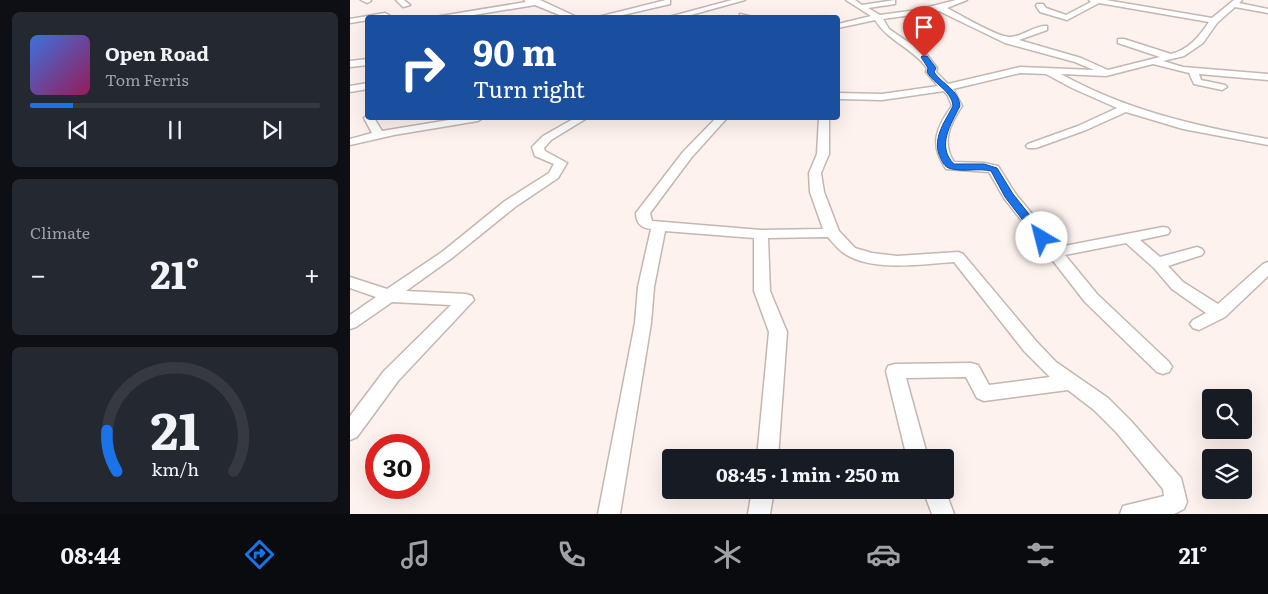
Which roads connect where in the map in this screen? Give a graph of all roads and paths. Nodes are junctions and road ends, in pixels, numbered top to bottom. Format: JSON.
{"nodes":[{"id":1,"x":527,"y":0,"type":"edge"},
{"id":2,"x":741,"y":0,"type":"edge"},
{"id":3,"x":850,"y":0,"type":"edge"},
{"id":4,"x":963,"y":0,"type":"edge"},
{"id":5,"x":1096,"y":0,"type":"edge"},
{"id":6,"x":1142,"y":0,"type":"edge"},
{"id":7,"x":537,"y":2,"type":"junction"},
{"id":8,"x":667,"y":2,"type":"dead end"},
{"id":9,"x":892,"y":2,"type":"dead end"},
{"id":10,"x":1235,"y":2,"type":"edge"},
{"id":11,"x":1040,"y":6,"type":"dead end"},
{"id":12,"x":1131,"y":6,"type":"junction"},
{"id":13,"x":861,"y":7,"type":"junction"},
{"id":14,"x":940,"y":8,"type":"junction"},
{"id":15,"x":1268,"y":11,"type":"edge"},
{"id":16,"x":457,"y":15,"type":"edge"},
{"id":17,"x":568,"y":15,"type":"edge"},
{"id":18,"x":611,"y":15,"type":"edge"},
{"id":19,"x":681,"y":15,"type":"edge"},
{"id":20,"x":876,"y":17,"type":"junction"},
{"id":21,"x":365,"y":19,"type":"edge"},
{"id":22,"x":350,"y":21,"type":"edge"},
{"id":23,"x":1214,"y":21,"type":"junction"},
{"id":24,"x":840,"y":26,"type":"edge"},
{"id":25,"x":1044,"y":28,"type":"dead end"},
{"id":26,"x":1008,"y":41,"type":"junction"},
{"id":27,"x":1121,"y":42,"type":"dead end"},
{"id":28,"x":1170,"y":57,"type":"junction"},
{"id":29,"x":1153,"y":61,"type":"junction"},
{"id":30,"x":365,"y":62,"type":"edge"},
{"id":31,"x":350,"y":64,"type":"edge"},
{"id":32,"x":1194,"y":71,"type":"junction"},
{"id":33,"x":1049,"y":72,"type":"junction"},
{"id":34,"x":1109,"y":72,"type":"junction"},
{"id":35,"x":1268,"y":77,"type":"edge"},
{"id":36,"x":365,"y":86,"type":"edge"},
{"id":37,"x":1222,"y":87,"type":"dead end"},
{"id":38,"x":946,"y":88,"type":"junction"},
{"id":39,"x":350,"y":89,"type":"edge"},
{"id":40,"x":840,"y":96,"type":"edge"},
{"id":41,"x":1126,"y":108,"type":"junction"},
{"id":42,"x":371,"y":120,"type":"edge"},
{"id":43,"x":466,"y":120,"type":"edge"},
{"id":44,"x":578,"y":120,"type":"edge"},
{"id":45,"x":720,"y":120,"type":"edge"},
{"id":46,"x":824,"y":120,"type":"edge"},
{"id":47,"x":379,"y":135,"type":"junction"},
{"id":48,"x":350,"y":142,"type":"edge"},
{"id":49,"x":1268,"y":142,"type":"edge"},
{"id":50,"x":1032,"y":146,"type":"dead end"},
{"id":51,"x":659,"y":226,"type":"junction"},
{"id":52,"x":1163,"y":231,"type":"dead end"},
{"id":53,"x":832,"y":233,"type":"junction"},
{"id":54,"x":761,"y":234,"type":"junction"},
{"id":55,"x":1129,"y":238,"type":"junction"},
{"id":56,"x":1053,"y":252,"type":"junction"},
{"id":57,"x":1197,"y":252,"type":"dead end"},
{"id":58,"x":1160,"y":265,"type":"junction"},
{"id":59,"x":1268,"y":267,"type":"edge"},
{"id":60,"x":350,"y":282,"type":"edge"},
{"id":61,"x":389,"y":296,"type":"junction"},
{"id":62,"x":1219,"y":313,"type":"junction"},
{"id":63,"x":350,"y":322,"type":"edge"},
{"id":64,"x":1199,"y":324,"type":"dead end"},
{"id":65,"x":1163,"y":368,"type":"dead end"},
{"id":66,"x":1071,"y":382,"type":"junction"},
{"id":67,"x":350,"y":431,"type":"edge"},
{"id":68,"x":769,"y":449,"type":"edge"},
{"id":69,"x":914,"y":449,"type":"edge"},
{"id":70,"x":762,"y":499,"type":"edge"},
{"id":71,"x":937,"y":499,"type":"edge"},
{"id":72,"x":609,"y":514,"type":"edge"},
{"id":73,"x":759,"y":514,"type":"edge"},
{"id":74,"x":943,"y":514,"type":"edge"},
{"id":75,"x":1131,"y":514,"type":"edge"}],
"edges":[{"from":1,"to":7,"type":"street"},
{"from":2,"to":19,"type":"street"},
{"from":3,"to":13,"type":"street"},
{"from":4,"to":14,"type":"street"},
{"from":5,"to":11,"type":"street"},
{"from":5,"to":12,"type":"street"},
{"from":6,"to":12,"type":"street"},
{"from":7,"to":16,"type":"street"},
{"from":7,"to":17,"type":"street"},
{"from":8,"to":18,"type":"street"},
{"from":9,"to":13,"type":"street"},
{"from":10,"to":15,"type":"street"},
{"from":10,"to":23,"type":"street"},
{"from":12,"to":23,"type":"street"},
{"from":13,"to":20,"type":"street"},
{"from":14,"to":20,"type":"street"},
{"from":14,"to":26,"type":"street"},
{"from":20,"to":24,"type":"street"},
{"from":20,"to":38,"type":"street"},
{"from":21,"to":22,"type":"street"},
{"from":23,"to":28,"type":"street"},
{"from":25,"to":26,"type":"street"},
{"from":26,"to":34,"type":"street"},
{"from":27,"to":28,"type":"street"},
{"from":28,"to":29,"type":"street"},
{"from":29,"to":32,"type":"street"},
{"from":29,"to":34,"type":"street"},
{"from":30,"to":31,"type":"street"},
{"from":32,"to":35,"type":"street"},
{"from":32,"to":37,"type":"street"},
{"from":33,"to":34,"type":"street"},
{"from":33,"to":38,"type":"street"},
{"from":33,"to":41,"type":"street"},
{"from":36,"to":39,"type":"street"},
{"from":38,"to":40,"type":"street"},
{"from":38,"to":56,"type":"street"},
{"from":41,"to":49,"type":"street"},
{"from":41,"to":50,"type":"street"},
{"from":42,"to":47,"type":"street"},
{"from":43,"to":47,"type":"street"},
{"from":44,"to":61,"type":"street"},
{"from":45,"to":51,"type":"street"},
{"from":46,"to":53,"type":"street"},
{"from":47,"to":48,"type":"street"},
{"from":51,"to":54,"type":"street"},
{"from":51,"to":72,"type":"street"},
{"from":52,"to":55,"type":"street"},
{"from":53,"to":54,"type":"street"},
{"from":53,"to":66,"type":"street"},
{"from":54,"to":68,"type":"street"},
{"from":55,"to":56,"type":"street"},
{"from":55,"to":58,"type":"street"},
{"from":56,"to":65,"type":"street"},
{"from":57,"to":58,"type":"street"},
{"from":58,"to":62,"type":"street"},
{"from":59,"to":62,"type":"street"},
{"from":60,"to":61,"type":"street"},
{"from":61,"to":63,"type":"street"},
{"from":61,"to":67,"type":"street"},
{"from":62,"to":64,"type":"street"},
{"from":66,"to":69,"type":"street"},
{"from":66,"to":75,"type":"street"},
{"from":70,"to":73,"type":"street"},
{"from":71,"to":74,"type":"street"}]}
